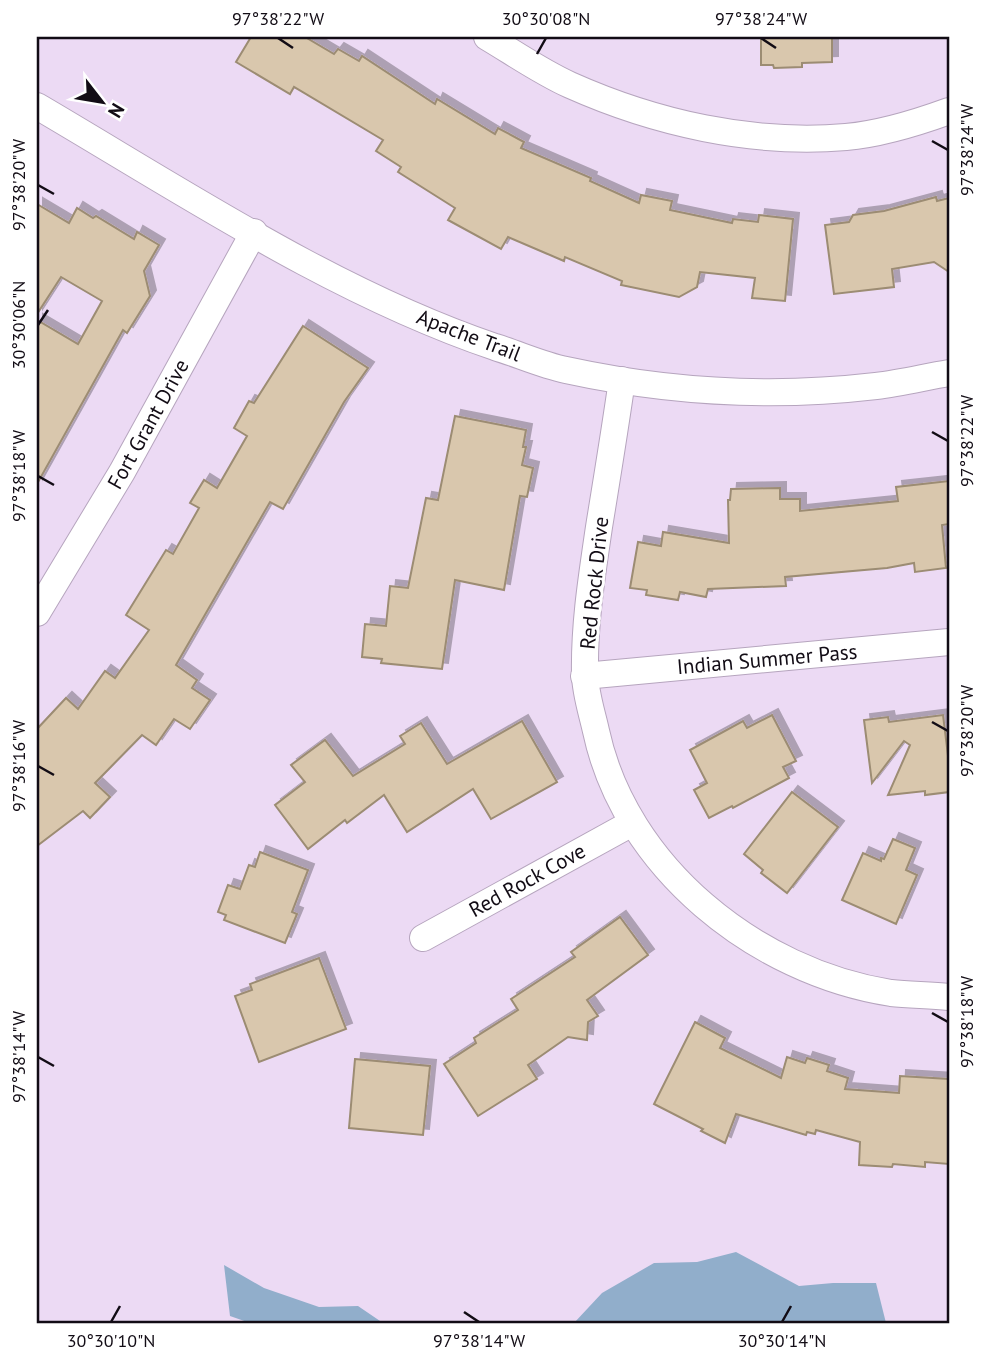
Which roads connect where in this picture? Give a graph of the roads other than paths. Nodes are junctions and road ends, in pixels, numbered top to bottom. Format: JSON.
{"nodes":[{"id":1,"x":486,"y":37,"type":"edge"},
{"id":2,"x":37,"y":106,"type":"edge"},
{"id":3,"x":949,"y":111,"type":"edge"},
{"id":4,"x":254,"y":232,"type":"junction"},
{"id":5,"x":949,"y":373,"type":"edge"},
{"id":6,"x":622,"y":380,"type":"junction"},
{"id":7,"x":46,"y":580,"type":"edge"},
{"id":8,"x":37,"y":613,"type":"edge"},
{"id":9,"x":949,"y":642,"type":"edge"},
{"id":10,"x":584,"y":676,"type":"junction"},
{"id":11,"x":632,"y":823,"type":"junction"},
{"id":12,"x":423,"y":938,"type":"dead end"},
{"id":13,"x":949,"y":996,"type":"edge"}],
"edges":[{"from":1,"to":3,"type":"street"},
{"from":2,"to":4,"type":"street","name":"Apache Trail"},
{"from":4,"to":6,"type":"street","name":"Apache Trail"},
{"from":4,"to":7,"type":"street","name":"Fort Grant Drive"},
{"from":5,"to":6,"type":"street","name":"Apache Trail"},
{"from":6,"to":10,"type":"street","name":"Red Rock Drive"},
{"from":7,"to":8,"type":"street","name":"Fort Grant Drive"},
{"from":9,"to":10,"type":"street","name":"Indian Summer Pass"},
{"from":10,"to":11,"type":"street","name":"Red Rock Drive"},
{"from":11,"to":12,"type":"street","name":"Red Rock Cove"},
{"from":11,"to":13,"type":"street","name":"Red Rock Drive"}]}
